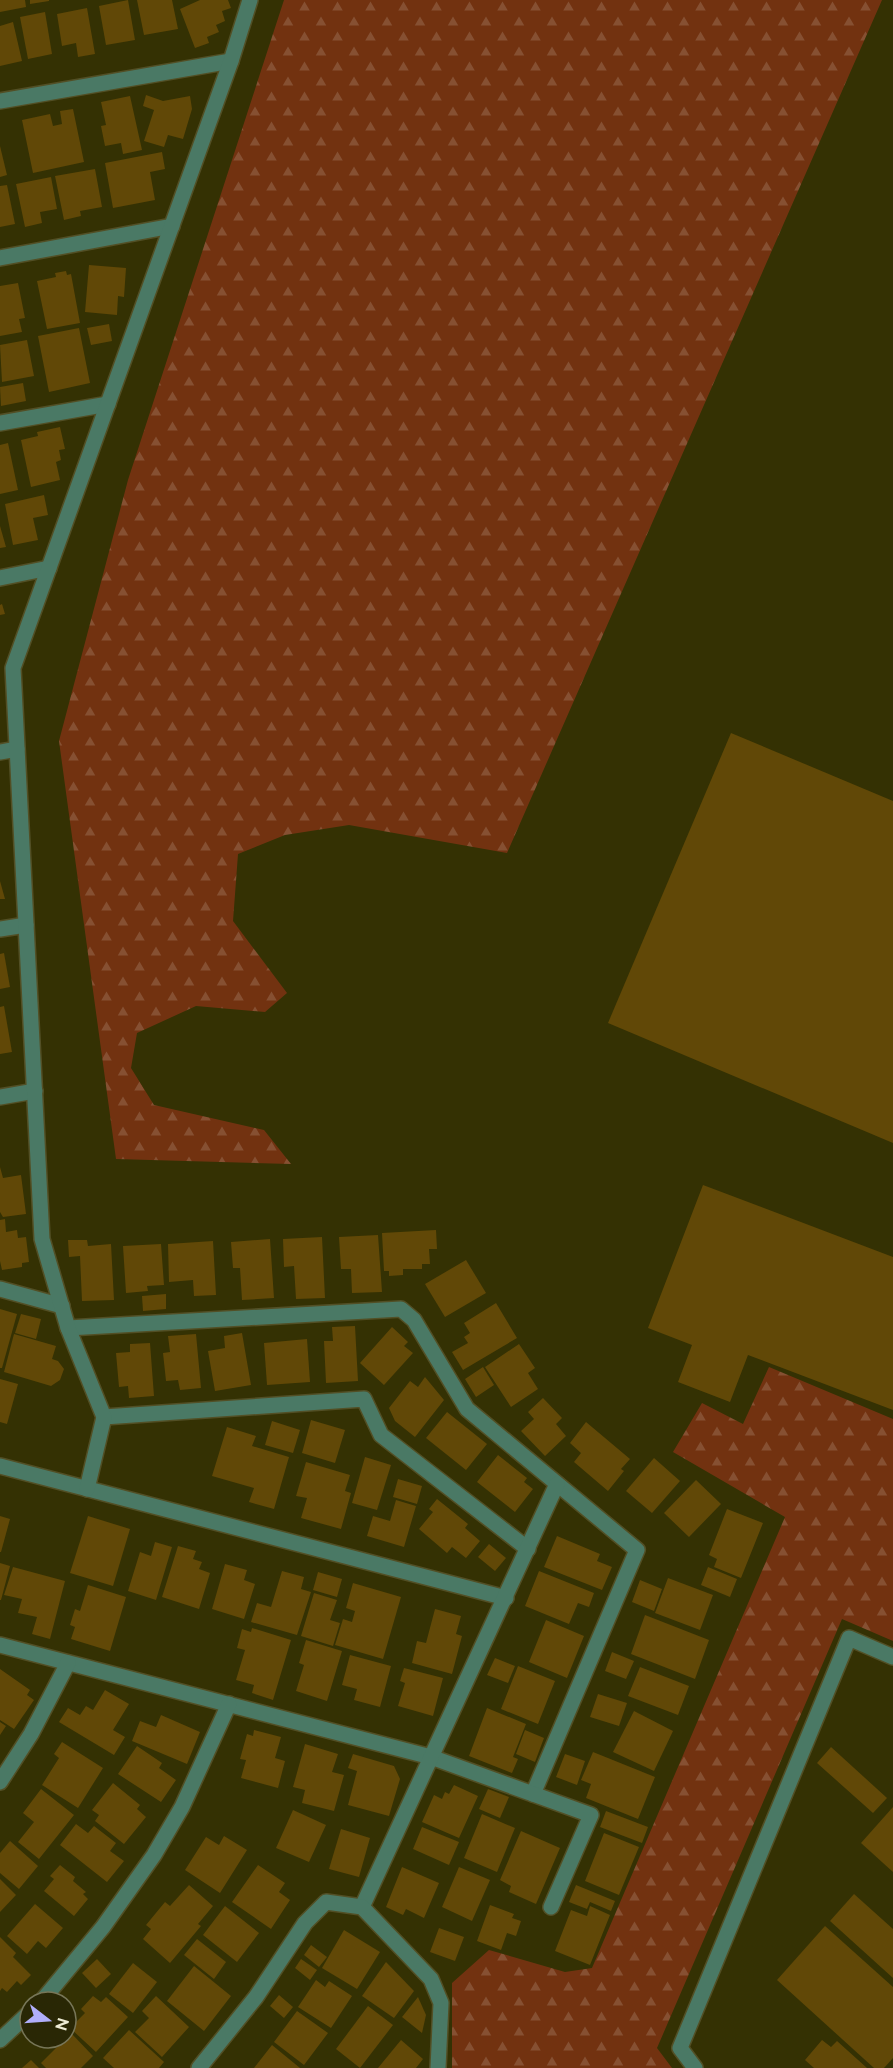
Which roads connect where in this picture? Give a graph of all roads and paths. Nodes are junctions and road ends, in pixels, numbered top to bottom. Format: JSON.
{"nodes":[{"id":1,"x":250,"y":0,"type":"edge"},
{"id":2,"x":231,"y":61,"type":"junction"},
{"id":3,"x":0,"y":101,"type":"edge"},
{"id":4,"x":172,"y":226,"type":"junction"},
{"id":5,"x":0,"y":258,"type":"edge"},
{"id":6,"x":108,"y":404,"type":"junction"},
{"id":7,"x":0,"y":423,"type":"edge"},
{"id":8,"x":49,"y":568,"type":"junction"},
{"id":9,"x":0,"y":578,"type":"edge"},
{"id":10,"x":17,"y":749,"type":"junction"},
{"id":11,"x":0,"y":752,"type":"edge"},
{"id":12,"x":26,"y":925,"type":"junction"},
{"id":13,"x":0,"y":929,"type":"edge"},
{"id":14,"x":35,"y":1091,"type":"junction"},
{"id":15,"x":0,"y":1097,"type":"edge"},
{"id":16,"x":0,"y":1289,"type":"edge"},
{"id":17,"x":62,"y":1306,"type":"junction"},
{"id":18,"x":68,"y":1328,"type":"junction"},
{"id":19,"x":104,"y":1417,"type":"junction"},
{"id":20,"x":0,"y":1466,"type":"edge"},
{"id":21,"x":557,"y":1484,"type":"junction"},
{"id":22,"x":87,"y":1489,"type":"junction"},
{"id":23,"x":528,"y":1550,"type":"junction"},
{"id":24,"x":506,"y":1598,"type":"junction"},
{"id":25,"x":0,"y":1646,"type":"edge"},
{"id":26,"x":893,"y":1657,"type":"edge"},
{"id":27,"x":68,"y":1663,"type":"junction"},
{"id":28,"x":229,"y":1704,"type":"junction"},
{"id":29,"x":431,"y":1757,"type":"junction"},
{"id":30,"x":0,"y":1782,"type":"edge"},
{"id":31,"x":532,"y":1794,"type":"junction"},
{"id":32,"x":362,"y":1906,"type":"junction"},
{"id":33,"x":551,"y":1907,"type":"dead end"},
{"id":34,"x":50,"y":1990,"type":"edge"},
{"id":35,"x":18,"y":2023,"type":"edge"},
{"id":36,"x":0,"y":2040,"type":"edge"},
{"id":37,"x":199,"y":2068,"type":"edge"},
{"id":38,"x":438,"y":2068,"type":"edge"},
{"id":39,"x":695,"y":2068,"type":"edge"}],
"edges":[{"from":1,"to":2,"type":"street"},
{"from":2,"to":3,"type":"street"},
{"from":2,"to":4,"type":"street"},
{"from":4,"to":5,"type":"street"},
{"from":4,"to":6,"type":"street"},
{"from":6,"to":7,"type":"street"},
{"from":6,"to":8,"type":"street"},
{"from":8,"to":9,"type":"street"},
{"from":8,"to":10,"type":"street"},
{"from":10,"to":11,"type":"street"},
{"from":10,"to":12,"type":"street"},
{"from":12,"to":13,"type":"street"},
{"from":12,"to":14,"type":"street"},
{"from":14,"to":15,"type":"street"},
{"from":14,"to":17,"type":"street"},
{"from":16,"to":17,"type":"street"},
{"from":17,"to":18,"type":"street"},
{"from":18,"to":19,"type":"street"},
{"from":18,"to":21,"type":"street"},
{"from":19,"to":22,"type":"street"},
{"from":19,"to":23,"type":"street"},
{"from":20,"to":22,"type":"street"},
{"from":21,"to":23,"type":"street"},
{"from":21,"to":31,"type":"street"},
{"from":22,"to":24,"type":"street"},
{"from":23,"to":24,"type":"street"},
{"from":24,"to":29,"type":"street"},
{"from":25,"to":27,"type":"street"},
{"from":26,"to":39,"type":"street"},
{"from":27,"to":28,"type":"street"},
{"from":27,"to":30,"type":"street"},
{"from":28,"to":29,"type":"street"},
{"from":28,"to":34,"type":"street"},
{"from":29,"to":31,"type":"street"},
{"from":29,"to":32,"type":"street"},
{"from":31,"to":33,"type":"street"},
{"from":32,"to":37,"type":"street"},
{"from":32,"to":38,"type":"street"},
{"from":35,"to":36,"type":"street"}]}
